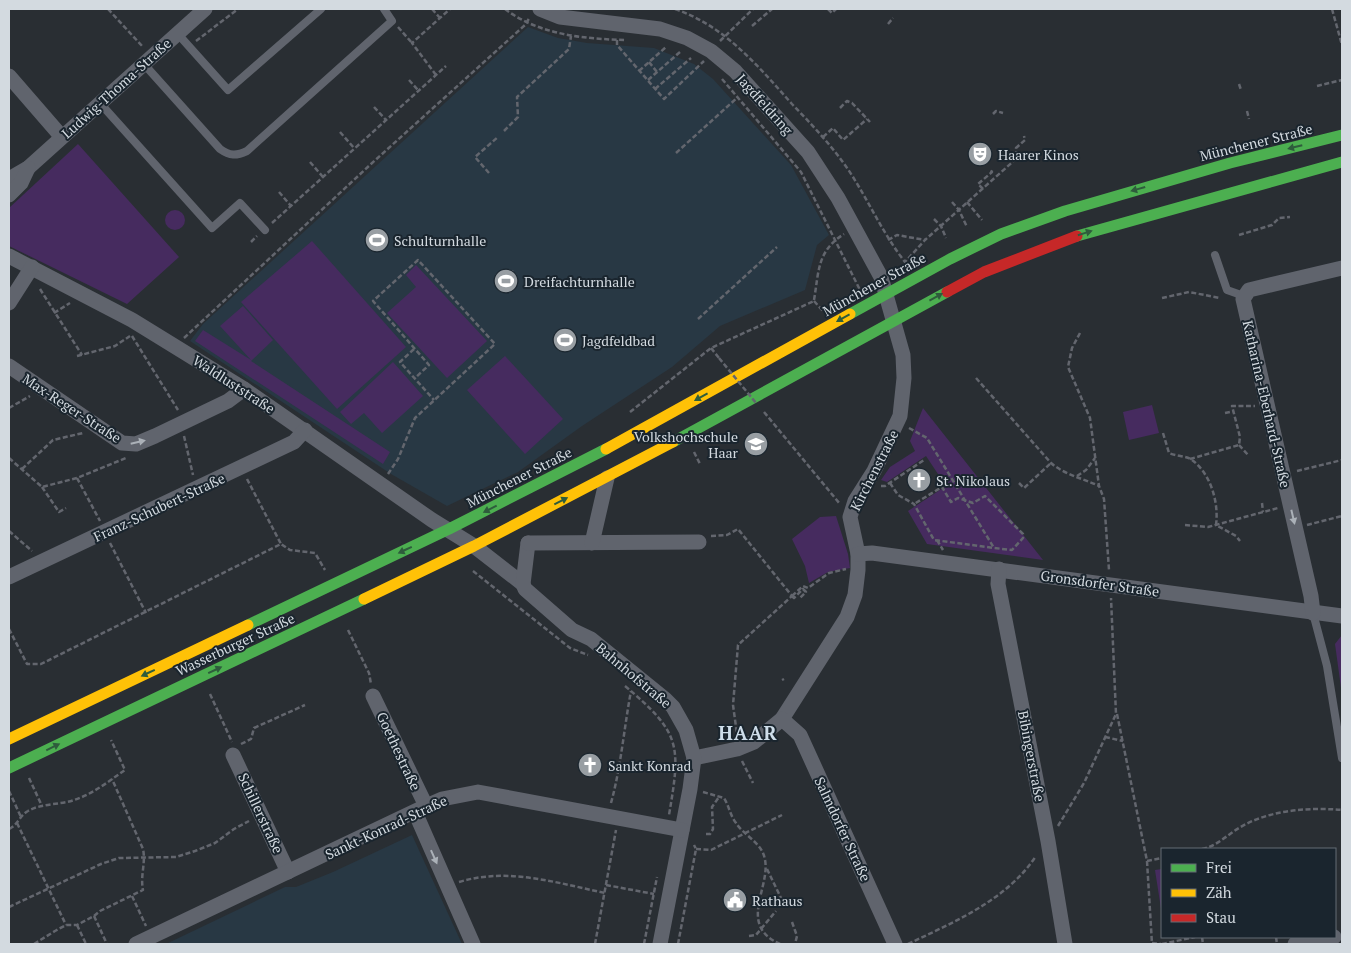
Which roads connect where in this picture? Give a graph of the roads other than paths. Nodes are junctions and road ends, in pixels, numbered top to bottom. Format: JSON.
{"nodes":[{"id":1,"x":205,"y":9,"type":"edge"},
{"id":2,"x":321,"y":9,"type":"edge"},
{"id":3,"x":384,"y":9,"type":"edge"},
{"id":4,"x":540,"y":9,"type":"edge"},
{"id":5,"x":177,"y":33,"type":"junction"},
{"id":6,"x":143,"y":63,"type":"junction"},
{"id":7,"x":9,"y":76,"type":"edge"},
{"id":8,"x":99,"y":102,"type":"junction"},
{"id":9,"x":1342,"y":135,"type":"edge"},
{"id":10,"x":61,"y":136,"type":"junction"},
{"id":11,"x":1342,"y":162,"type":"edge"},
{"id":12,"x":28,"y":168,"type":"junction"},
{"id":13,"x":9,"y":179,"type":"edge"},
{"id":14,"x":9,"y":195,"type":"edge"},
{"id":15,"x":265,"y":230,"type":"road end"},
{"id":16,"x":1216,"y":255,"type":"dead end"},
{"id":17,"x":9,"y":256,"type":"edge"},
{"id":18,"x":1342,"y":268,"type":"edge"},
{"id":19,"x":30,"y":269,"type":"junction"},
{"id":20,"x":886,"y":294,"type":"junction"},
{"id":21,"x":1243,"y":298,"type":"junction"},
{"id":22,"x":9,"y":302,"type":"edge"},
{"id":23,"x":893,"y":321,"type":"junction"},
{"id":24,"x":9,"y":366,"type":"edge"},
{"id":25,"x":244,"y":388,"type":"junction"},
{"id":26,"x":305,"y":430,"type":"junction"},
{"id":27,"x":607,"y":478,"type":"junction"},
{"id":28,"x":518,"y":524,"type":"junction"},
{"id":29,"x":449,"y":529,"type":"junction"},
{"id":30,"x":699,"y":542,"type":"road end"},
{"id":31,"x":528,"y":543,"type":"junction"},
{"id":32,"x":592,"y":543,"type":"junction"},
{"id":33,"x":474,"y":546,"type":"junction"},
{"id":34,"x":858,"y":554,"type":"junction"},
{"id":35,"x":999,"y":569,"type":"junction"},
{"id":36,"x":9,"y":577,"type":"edge"},
{"id":37,"x":523,"y":584,"type":"junction"},
{"id":38,"x":1313,"y":613,"type":"junction"},
{"id":39,"x":1342,"y":616,"type":"edge"},
{"id":40,"x":373,"y":696,"type":"road end"},
{"id":41,"x":782,"y":719,"type":"junction"},
{"id":42,"x":9,"y":739,"type":"edge"},
{"id":43,"x":235,"y":750,"type":"road end"},
{"id":44,"x":694,"y":758,"type":"junction"},
{"id":45,"x":1342,"y":758,"type":"edge"},
{"id":46,"x":9,"y":768,"type":"edge"},
{"id":47,"x":420,"y":809,"type":"junction"},
{"id":48,"x":674,"y":828,"type":"junction"},
{"id":49,"x":288,"y":872,"type":"junction"},
{"id":50,"x":1328,"y":938,"type":"edge"},
{"id":51,"x":136,"y":944,"type":"edge"},
{"id":52,"x":473,"y":944,"type":"edge"},
{"id":53,"x":660,"y":944,"type":"edge"},
{"id":54,"x":896,"y":944,"type":"edge"},
{"id":55,"x":1065,"y":944,"type":"edge"},
{"id":56,"x":1295,"y":944,"type":"edge"}],
"edges":[{"from":1,"to":5,"type":"street","name":"Ludwig-Thoma-Straße"},
{"from":2,"to":5,"type":"lane"},
{"from":3,"to":6,"type":"lane"},
{"from":4,"to":20,"type":"street","name":"Jagdfeldring"},
{"from":5,"to":6,"type":"street","name":"Ludwig-Thoma-Straße"},
{"from":6,"to":8,"type":"street","name":"Ludwig-Thoma-Straße"},
{"from":7,"to":10,"type":"street"},
{"from":8,"to":10,"type":"street","name":"Ludwig-Thoma-Straße"},
{"from":8,"to":15,"type":"lane"},
{"from":9,"to":20,"type":"main road","name":"Münchener Straße","one_way":true},
{"from":10,"to":12,"type":"street","name":"Ludwig-Thoma-Straße"},
{"from":23,"to":11,"type":"main road","one_way":true},
{"from":12,"to":13,"type":"street","name":"Ludwig-Thoma-Straße"},
{"from":12,"to":14,"type":"street","name":"Ludwig-Thoma-Straße"},
{"from":16,"to":21,"type":"lane"},
{"from":17,"to":19,"type":"street","name":"Waldluststraße"},
{"from":18,"to":21,"type":"street"},
{"from":19,"to":22,"type":"street"},
{"from":19,"to":25,"type":"street","name":"Waldluststraße"},
{"from":20,"to":23,"type":"street","name":"Jagdfeldring"},
{"from":20,"to":29,"type":"main road","name":"Münchener Straße","one_way":true},
{"from":21,"to":38,"type":"street","name":"Katharina-Eberhard-Straße","one_way":true},
{"from":23,"to":27,"type":"main road"},
{"from":23,"to":34,"type":"street","name":"Kirchenstraße"},
{"from":24,"to":25,"type":"street","name":"Max-Reger-Straße","one_way":true},
{"from":25,"to":26,"type":"street","name":"Waldluststraße"},
{"from":26,"to":29,"type":"street","name":"Waldluststraße"},
{"from":26,"to":36,"type":"street","name":"Franz-Schubert-Straße"},
{"from":28,"to":27,"type":"main road","one_way":true},
{"from":27,"to":32,"type":"street"},
{"from":28,"to":31,"type":"street"},
{"from":28,"to":33,"type":"main road"},
{"from":29,"to":33,"type":"street","name":"Bahnhofstraße"},
{"from":29,"to":42,"type":"main road","name":"Wasserburger Straße","one_way":true},
{"from":30,"to":32,"type":"street"},
{"from":31,"to":32,"type":"street"},
{"from":31,"to":37,"type":"street"},
{"from":33,"to":37,"type":"street","name":"Bahnhofstraße"},
{"from":46,"to":33,"type":"main road","name":"Wasserburger Straße","one_way":true},
{"from":34,"to":35,"type":"street","name":"Gronsdorfer Straße"},
{"from":34,"to":41,"type":"street","name":"Kirchenstraße"},
{"from":35,"to":38,"type":"street","name":"Gronsdorfer Straße"},
{"from":35,"to":55,"type":"street","name":"Bibingerstraße"},
{"from":37,"to":44,"type":"street","name":"Bahnhofstraße"},
{"from":38,"to":39,"type":"street","name":"Gronsdorfer Straße"},
{"from":38,"to":45,"type":"lane"},
{"from":40,"to":47,"type":"street","name":"Goethestraße"},
{"from":41,"to":44,"type":"street","name":"Kirchenstraße"},
{"from":41,"to":54,"type":"street","name":"Salmdorfer Straße"},
{"from":43,"to":49,"type":"street","name":"Schillerstraße"},
{"from":44,"to":48,"type":"street","name":"Bahnhofstraße"},
{"from":47,"to":48,"type":"street","name":"Sankt-Konrad-Straße"},
{"from":47,"to":49,"type":"street","name":"Sankt-Konrad-Straße"},
{"from":47,"to":52,"type":"street","name":"Goethestraße","one_way":true},
{"from":48,"to":53,"type":"street","name":"Bahnhofstraße"},
{"from":49,"to":51,"type":"street","name":"Sankt-Konrad-Straße"},
{"from":50,"to":56,"type":"street"}]}
